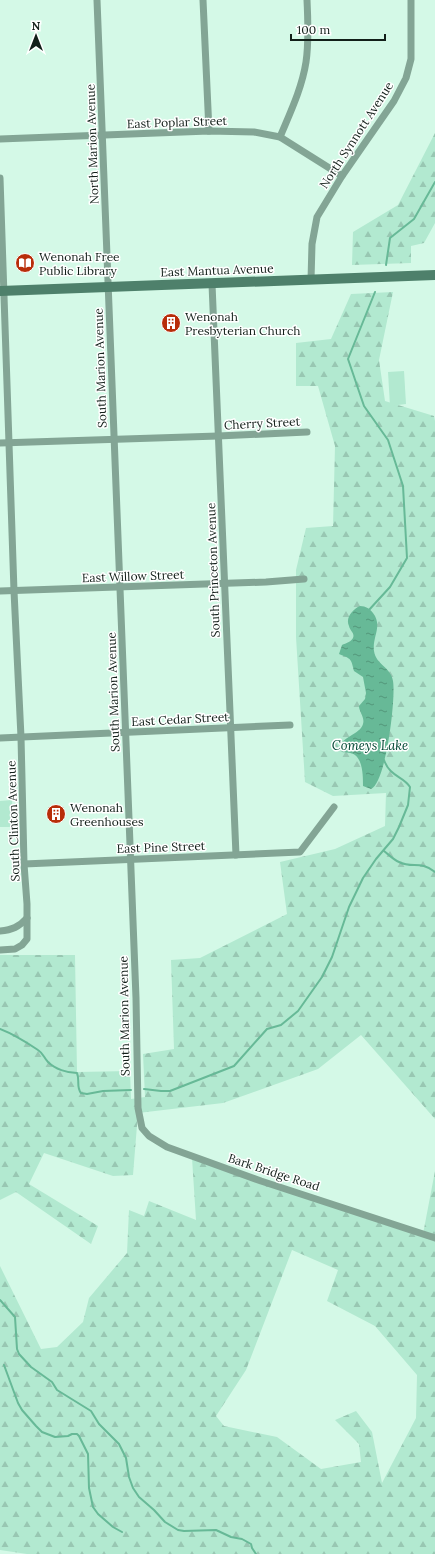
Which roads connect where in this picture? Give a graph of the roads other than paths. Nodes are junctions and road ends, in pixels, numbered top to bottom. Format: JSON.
{"nodes":[{"id":1,"x":97,"y":0,"type":"edge"},
{"id":2,"x":203,"y":0,"type":"edge"},
{"id":3,"x":307,"y":0,"type":"edge"},
{"id":4,"x":411,"y":0,"type":"edge"},
{"id":5,"x":209,"y":131,"type":"junction"},
{"id":6,"x":104,"y":135,"type":"junction"},
{"id":7,"x":280,"y":137,"type":"junction"},
{"id":8,"x":0,"y":139,"type":"edge"},
{"id":9,"x":342,"y":176,"type":"junction"},
{"id":10,"x":0,"y":178,"type":"edge"},
{"id":11,"x":435,"y":275,"type":"edge"},
{"id":12,"x":311,"y":280,"type":"junction"},
{"id":13,"x":212,"y":284,"type":"junction"},
{"id":14,"x":108,"y":287,"type":"junction"},
{"id":15,"x":2,"y":291,"type":"edge"},
{"id":16,"x":308,"y":432,"type":"dead end"},
{"id":17,"x":218,"y":436,"type":"junction"},
{"id":18,"x":114,"y":439,"type":"junction"},
{"id":19,"x":0,"y":443,"type":"edge"},
{"id":20,"x":9,"y":443,"type":"junction"},
{"id":21,"x":304,"y":579,"type":"dead end"},
{"id":22,"x":224,"y":583,"type":"junction"},
{"id":23,"x":119,"y":587,"type":"junction"},
{"id":24,"x":14,"y":591,"type":"junction"},
{"id":25,"x":0,"y":592,"type":"edge"},
{"id":26,"x":290,"y":725,"type":"dead end"},
{"id":27,"x":231,"y":727,"type":"junction"},
{"id":28,"x":125,"y":732,"type":"junction"},
{"id":29,"x":21,"y":737,"type":"junction"},
{"id":30,"x":0,"y":738,"type":"edge"},
{"id":31,"x":334,"y":807,"type":"dead end"},
{"id":32,"x":236,"y":855,"type":"junction"},
{"id":33,"x":130,"y":860,"type":"junction"},
{"id":34,"x":24,"y":864,"type":"junction"},
{"id":35,"x":27,"y":918,"type":"junction"},
{"id":36,"x":0,"y":931,"type":"edge"},
{"id":37,"x":0,"y":950,"type":"edge"},
{"id":38,"x":137,"y":1096,"type":"joint"},
{"id":39,"x":435,"y":1238,"type":"edge"}],
"edges":[{"from":1,"to":6,"type":"street","name":"North Marion Avenue"},
{"from":2,"to":5,"type":"street"},
{"from":3,"to":7,"type":"street"},
{"from":4,"to":9,"type":"street","name":"North Synnott Avenue"},
{"from":5,"to":6,"type":"street","name":"East Poplar Street"},
{"from":5,"to":7,"type":"street","name":"East Poplar Street"},
{"from":6,"to":8,"type":"street","name":"East Poplar Street"},
{"from":6,"to":14,"type":"street","name":"North Marion Avenue"},
{"from":7,"to":9,"type":"street","name":"East Poplar Street"},
{"from":9,"to":12,"type":"street","name":"North Synnott Avenue"},
{"from":10,"to":15,"type":"street","name":"South Clinton Avenue"},
{"from":11,"to":12,"type":"street","name":"East Mantua Avenue"},
{"from":12,"to":13,"type":"street","name":"East Mantua Avenue"},
{"from":13,"to":14,"type":"street","name":"East Mantua Avenue"},
{"from":13,"to":17,"type":"street","name":"South Princeton Avenue"},
{"from":14,"to":15,"type":"street","name":"East Mantua Avenue"},
{"from":14,"to":18,"type":"street","name":"South Marion Avenue"},
{"from":15,"to":20,"type":"street","name":"South Clinton Avenue"},
{"from":16,"to":17,"type":"street","name":"Cherry Street"},
{"from":17,"to":18,"type":"street","name":"Cherry Street"},
{"from":17,"to":22,"type":"street","name":"South Princeton Avenue"},
{"from":18,"to":20,"type":"street","name":"Cherry Street"},
{"from":18,"to":23,"type":"street","name":"South Marion Avenue"},
{"from":19,"to":20,"type":"street","name":"Cherry Street"},
{"from":20,"to":24,"type":"street","name":"South Clinton Avenue"},
{"from":21,"to":22,"type":"street","name":"East Willow Street"},
{"from":22,"to":23,"type":"street","name":"East Willow Street"},
{"from":22,"to":27,"type":"street","name":"South Princeton Avenue"},
{"from":23,"to":24,"type":"street","name":"East Willow Street"},
{"from":23,"to":28,"type":"street","name":"South Marion Avenue"},
{"from":24,"to":25,"type":"street","name":"East Willow Street"},
{"from":24,"to":29,"type":"street","name":"South Clinton Avenue"},
{"from":26,"to":27,"type":"street","name":"East Cedar Street"},
{"from":27,"to":28,"type":"street","name":"East Cedar Street"},
{"from":27,"to":32,"type":"street","name":"South Princeton Avenue"},
{"from":28,"to":29,"type":"street","name":"East Cedar Street"},
{"from":28,"to":33,"type":"street","name":"South Marion Avenue"},
{"from":29,"to":30,"type":"street","name":"East Cedar Street"},
{"from":29,"to":34,"type":"street","name":"South Clinton Avenue"},
{"from":31,"to":32,"type":"street","name":"East Pine Street"},
{"from":32,"to":33,"type":"street","name":"East Pine Street"},
{"from":33,"to":34,"type":"street","name":"East Pine Street"},
{"from":33,"to":38,"type":"street","name":"South Marion Avenue"},
{"from":34,"to":35,"type":"street","name":"South Clinton Avenue"},
{"from":35,"to":36,"type":"street"},
{"from":35,"to":37,"type":"street","name":"South Clinton Avenue"},
{"from":38,"to":39,"type":"street","name":"Bark Bridge Road"}]}
